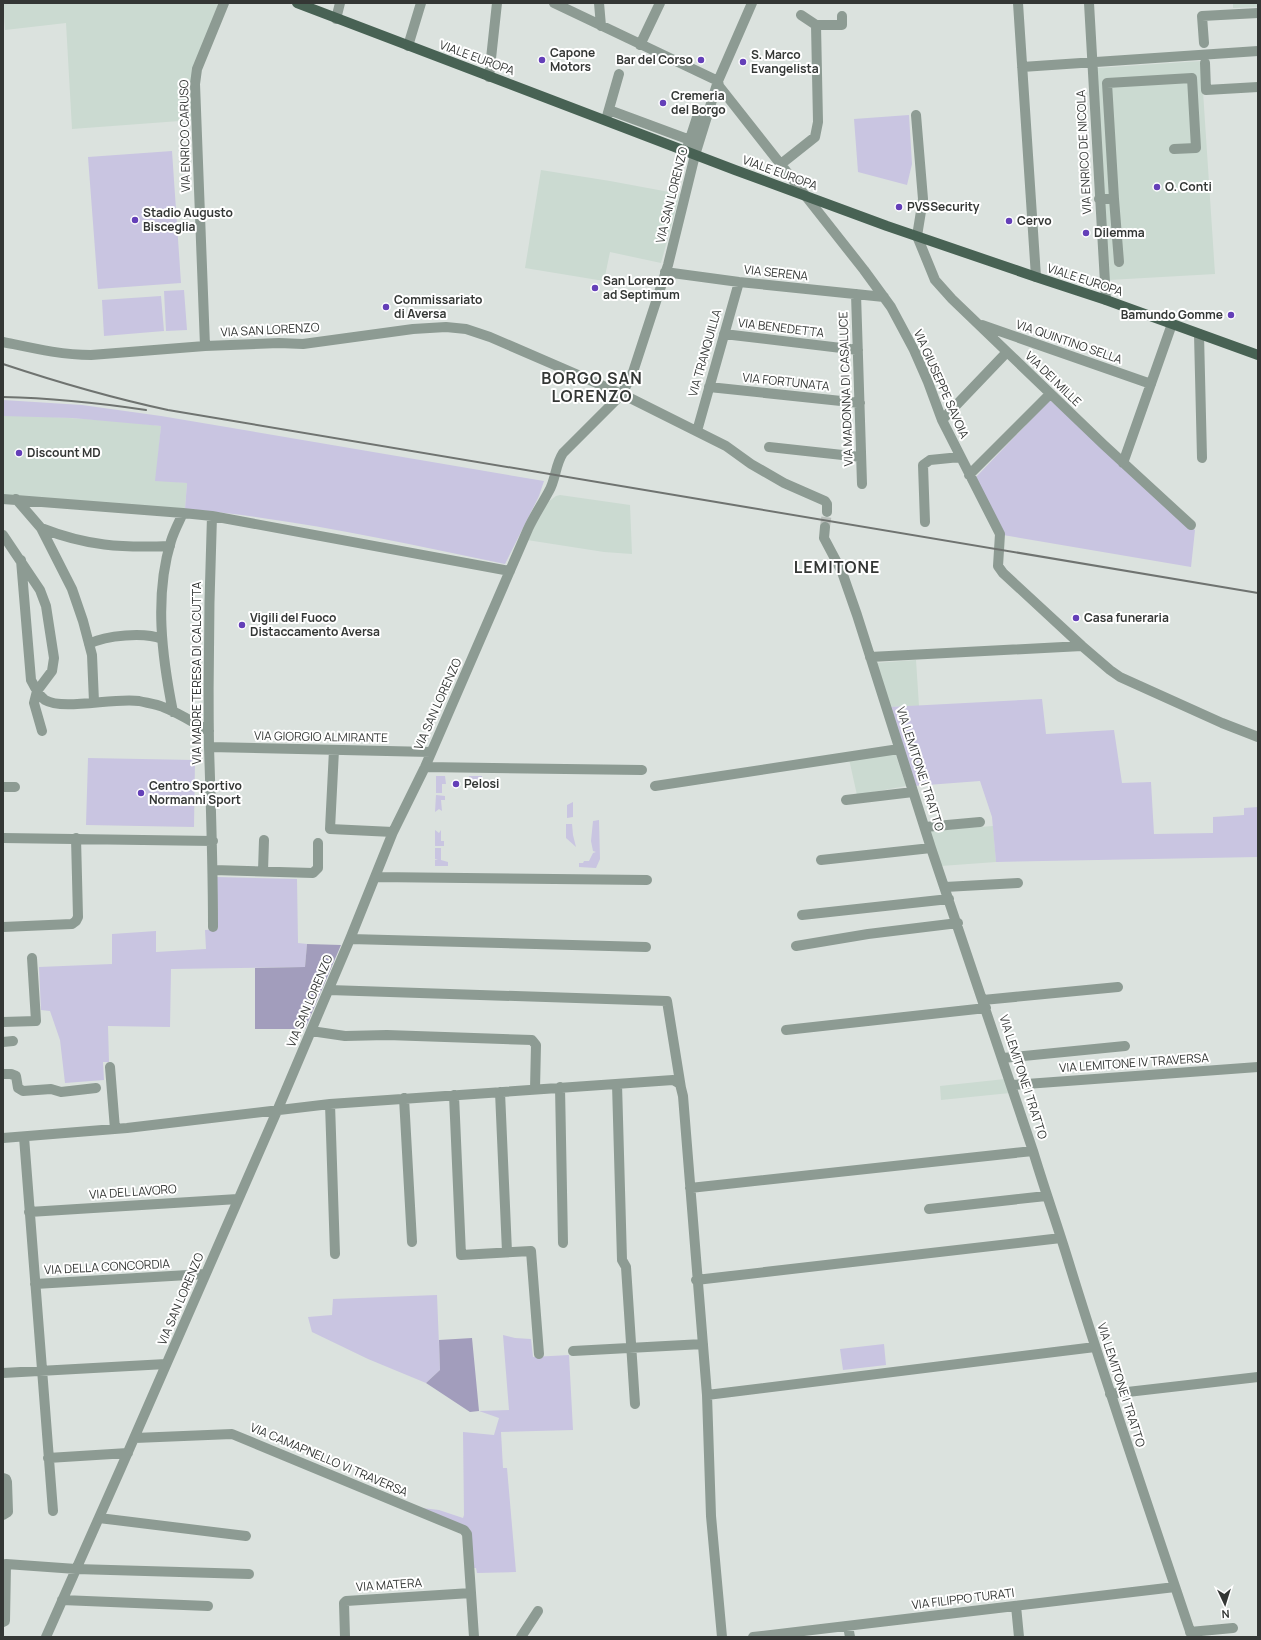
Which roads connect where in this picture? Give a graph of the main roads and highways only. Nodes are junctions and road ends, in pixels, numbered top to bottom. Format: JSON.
{"nodes":[{"id":1,"x":297,"y":3,"type":"edge"},
{"id":2,"x":1258,"y":355,"type":"edge"}],
"edges":[{"from":1,"to":2,"type":"main road","name":"VIALE EUROPA"}]}
